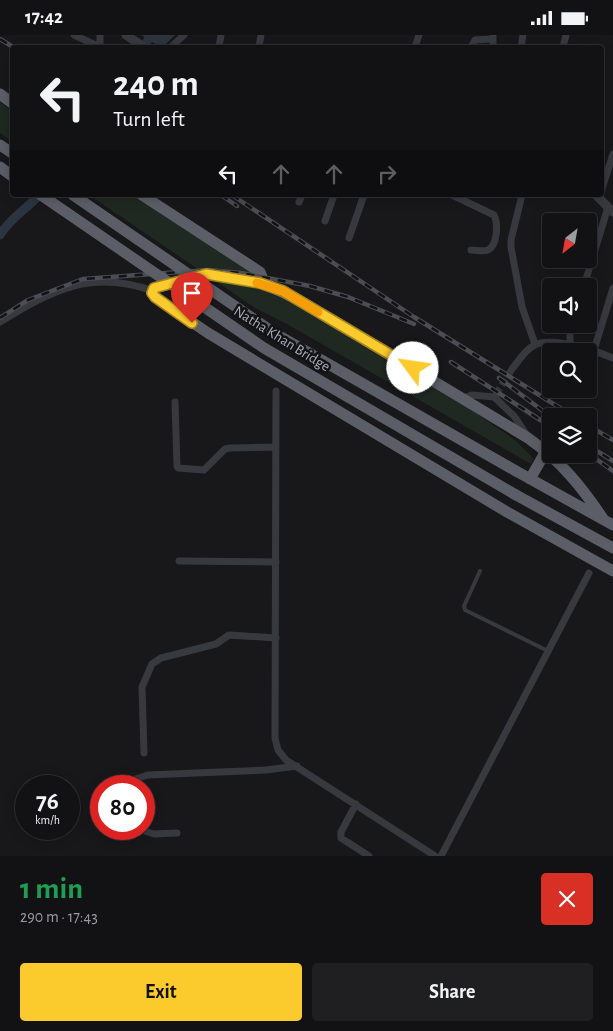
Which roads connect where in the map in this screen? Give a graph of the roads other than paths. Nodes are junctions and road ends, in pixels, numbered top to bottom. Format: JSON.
{"nodes":[{"id":1,"x":74,"y":35,"type":"edge"},
{"id":2,"x":126,"y":35,"type":"edge"},
{"id":3,"x":184,"y":35,"type":"edge"},
{"id":4,"x":493,"y":37,"type":"edge"},
{"id":5,"x":96,"y":45,"type":"edge"},
{"id":6,"x":141,"y":45,"type":"edge"},
{"id":7,"x":173,"y":45,"type":"edge"},
{"id":8,"x":472,"y":45,"type":"edge"},
{"id":9,"x":0,"y":93,"type":"edge"},
{"id":10,"x":10,"y":101,"type":"edge"},
{"id":11,"x":613,"y":154,"type":"edge"},
{"id":12,"x":604,"y":180,"type":"edge"},
{"id":13,"x":44,"y":197,"type":"edge"},
{"id":14,"x":76,"y":197,"type":"edge"},
{"id":15,"x":145,"y":197,"type":"edge"},
{"id":16,"x":333,"y":197,"type":"edge"},
{"id":17,"x":363,"y":197,"type":"edge"},
{"id":18,"x":456,"y":197,"type":"edge"},
{"id":19,"x":522,"y":197,"type":"edge"},
{"id":20,"x":601,"y":197,"type":"edge"},
{"id":21,"x":611,"y":210,"type":"edge"},
{"id":22,"x":324,"y":221,"type":"dead end"},
{"id":23,"x":349,"y":238,"type":"dead end"},
{"id":24,"x":471,"y":250,"type":"dead end"},
{"id":25,"x":587,"y":278,"type":"edge"},
{"id":26,"x":265,"y":284,"type":"junction"},
{"id":27,"x":613,"y":288,"type":"edge"},
{"id":28,"x":153,"y":291,"type":"junction"},
{"id":29,"x":0,"y":322,"type":"edge"},
{"id":30,"x":596,"y":343,"type":"edge"},
{"id":31,"x":535,"y":345,"type":"junction"},
{"id":32,"x":542,"y":345,"type":"edge"},
{"id":33,"x":597,"y":351,"type":"edge"},
{"id":34,"x":613,"y":358,"type":"edge"},
{"id":35,"x":512,"y":369,"type":"tunnel mouth"},
{"id":36,"x":276,"y":391,"type":"dead end"},
{"id":37,"x":463,"y":398,"type":"junction"},
{"id":38,"x":175,"y":402,"type":"dead end"},
{"id":39,"x":528,"y":438,"type":"junction"},
{"id":40,"x":276,"y":447,"type":"junction"},
{"id":41,"x":542,"y":448,"type":"edge"},
{"id":42,"x":542,"y":458,"type":"edge"},
{"id":43,"x":558,"y":463,"type":"edge"},
{"id":44,"x":530,"y":479,"type":"junction"},
{"id":45,"x":549,"y":513,"type":"junction"},
{"id":46,"x":608,"y":523,"type":"edge"},
{"id":47,"x":540,"y":531,"type":"junction"},
{"id":48,"x":613,"y":548,"type":"edge"},
{"id":49,"x":179,"y":561,"type":"dead end"},
{"id":50,"x":276,"y":562,"type":"junction"},
{"id":51,"x":480,"y":571,"type":"dead end"},
{"id":52,"x":613,"y":571,"type":"edge"},
{"id":53,"x":589,"y":573,"type":"dead end"},
{"id":54,"x":276,"y":638,"type":"junction"},
{"id":55,"x":548,"y":651,"type":"junction"},
{"id":56,"x":144,"y":753,"type":"dead end"},
{"id":57,"x":296,"y":766,"type":"junction"},
{"id":58,"x":148,"y":775,"type":"edge"},
{"id":59,"x":356,"y":804,"type":"junction"},
{"id":60,"x":177,"y":833,"type":"dead end"},
{"id":61,"x":155,"y":834,"type":"edge"},
{"id":62,"x":369,"y":856,"type":"edge"},
{"id":63,"x":435,"y":856,"type":"edge"},
{"id":64,"x":441,"y":856,"type":"edge"}],
"edges":[{"from":1,"to":5,"type":"street"},
{"from":2,"to":6,"type":"street"},
{"from":3,"to":7,"type":"street"},
{"from":4,"to":8,"type":"street"},
{"from":9,"to":10,"type":"highway"},
{"from":11,"to":12,"type":"street"},
{"from":13,"to":45,"type":"highway","name":"Natha Khan Bridge","bridge":true},
{"from":14,"to":44,"type":"highway","name":"Natha Khan Bridge","bridge":true},
{"from":15,"to":26,"type":"highway"},
{"from":16,"to":22,"type":"street"},
{"from":17,"to":23,"type":"street"},
{"from":18,"to":24,"type":"street"},
{"from":19,"to":31,"type":"street"},
{"from":20,"to":21,"type":"street"},
{"from":21,"to":25,"type":"street"},
{"from":26,"to":28,"type":"highway"},
{"from":26,"to":37,"type":"highway"},
{"from":27,"to":30,"type":"street"},
{"from":28,"to":29,"type":"street"},
{"from":28,"to":47,"type":"highway"},
{"from":31,"to":32,"type":"street"},
{"from":31,"to":35,"type":"street"},
{"from":33,"to":34,"type":"street"},
{"from":36,"to":40,"type":"street"},
{"from":37,"to":39,"type":"highway"},
{"from":37,"to":39,"type":"street"},
{"from":38,"to":40,"type":"street"},
{"from":39,"to":41,"type":"highway"},
{"from":40,"to":50,"type":"street"},
{"from":42,"to":44,"type":"highway"},
{"from":43,"to":46,"type":"highway"},
{"from":44,"to":46,"type":"highway","name":"Natha Khan Bridge"},
{"from":45,"to":47,"type":"highway"},
{"from":45,"to":48,"type":"highway","name":"Natha Khan Bridge"},
{"from":47,"to":52,"type":"highway"},
{"from":49,"to":50,"type":"street"},
{"from":50,"to":54,"type":"street"},
{"from":51,"to":55,"type":"lane"},
{"from":53,"to":55,"type":"street"},
{"from":54,"to":56,"type":"street"},
{"from":54,"to":57,"type":"street"},
{"from":55,"to":64,"type":"street"},
{"from":57,"to":58,"type":"street"},
{"from":57,"to":59,"type":"street"},
{"from":59,"to":62,"type":"street"},
{"from":59,"to":63,"type":"street"},
{"from":60,"to":61,"type":"street"}]}
